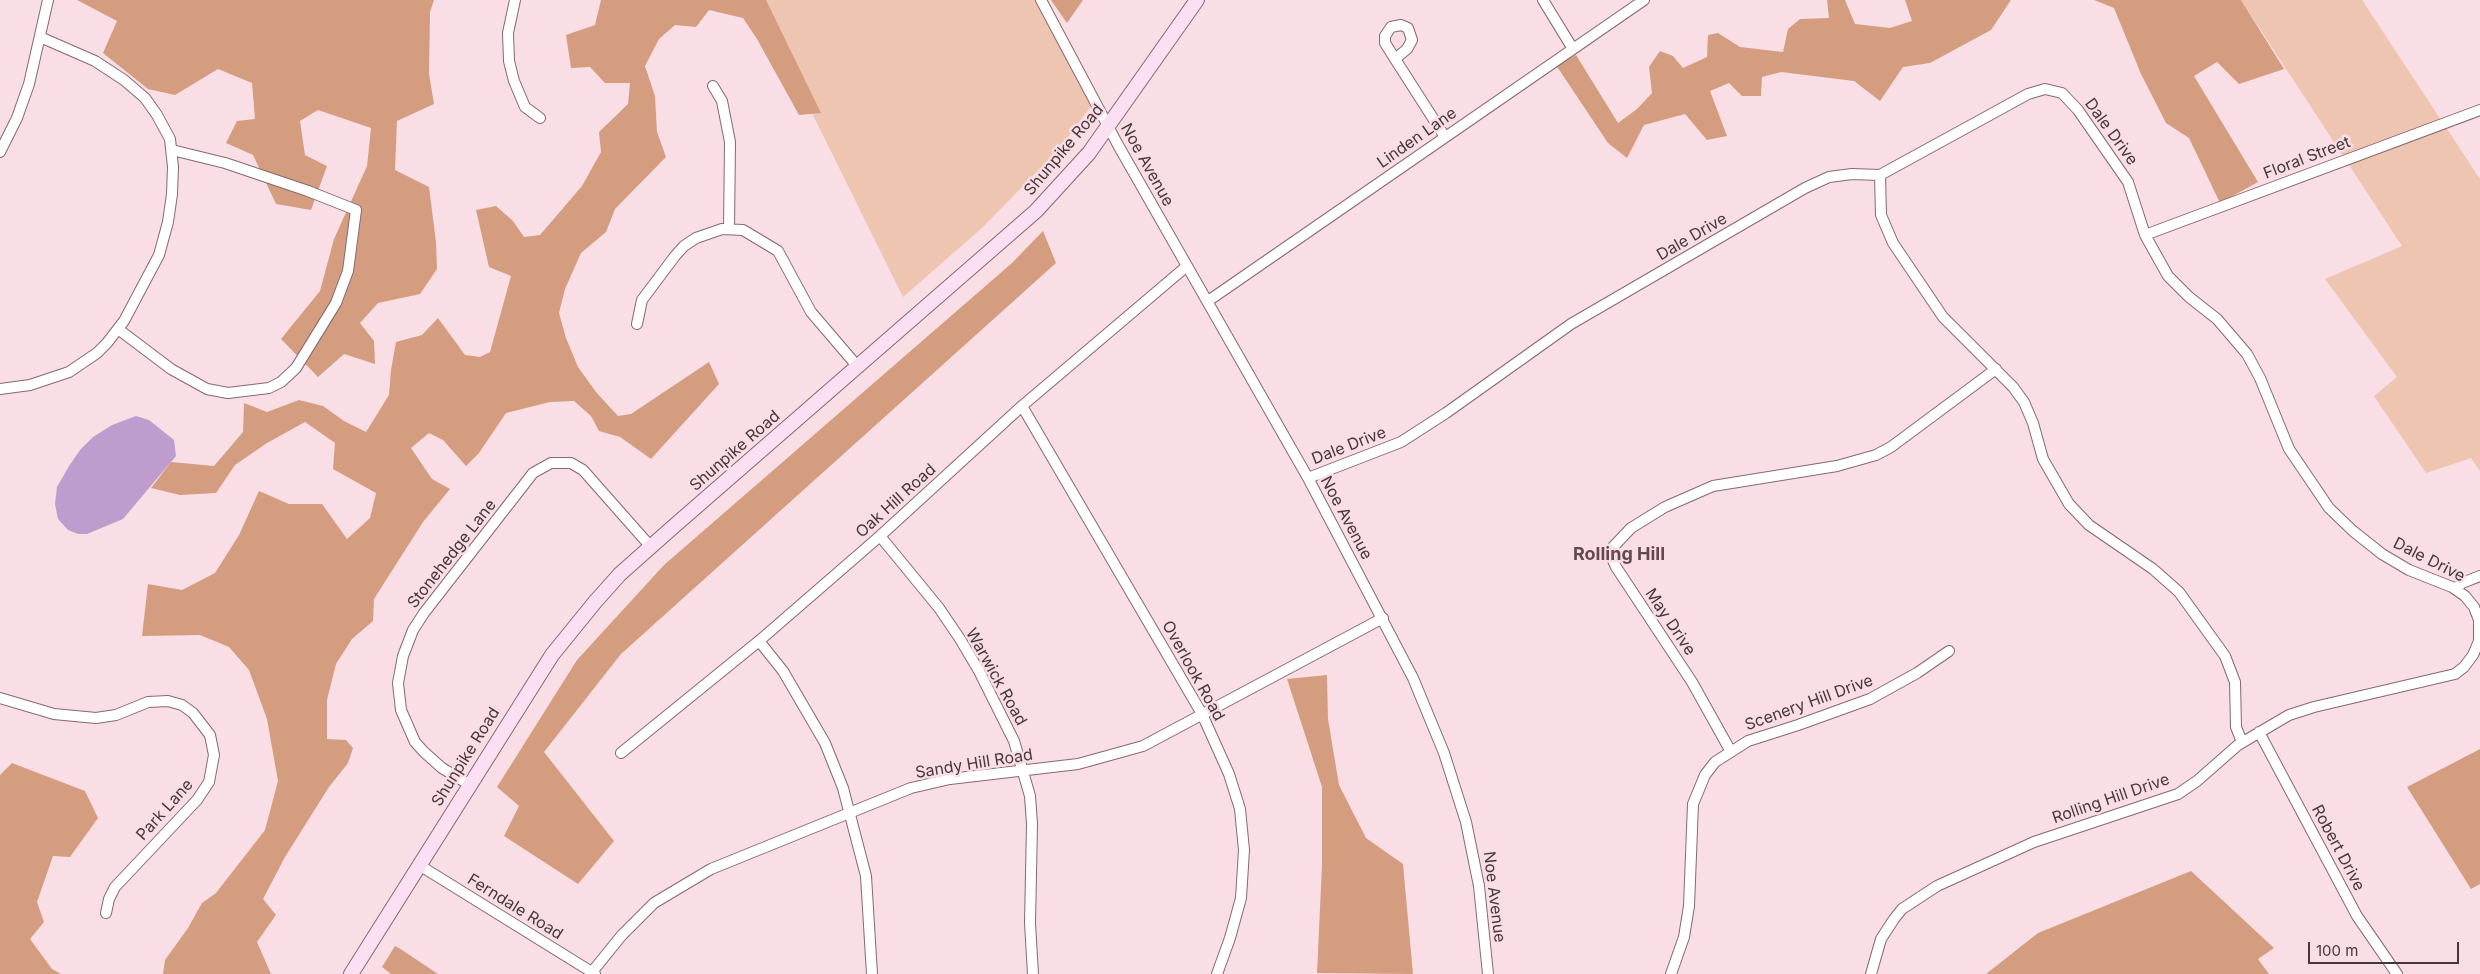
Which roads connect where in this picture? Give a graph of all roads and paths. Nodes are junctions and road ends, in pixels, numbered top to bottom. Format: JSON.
{"nodes":[{"id":1,"x":48,"y":0,"type":"edge"},
{"id":2,"x":515,"y":0,"type":"edge"},
{"id":3,"x":1042,"y":0,"type":"edge"},
{"id":4,"x":1197,"y":0,"type":"edge"},
{"id":5,"x":1543,"y":0,"type":"edge"},
{"id":6,"x":1644,"y":0,"type":"edge"},
{"id":7,"x":40,"y":36,"type":"junction"},
{"id":8,"x":1573,"y":50,"type":"junction"},
{"id":9,"x":1395,"y":60,"type":"dead end"},
{"id":10,"x":713,"y":86,"type":"dead end"},
{"id":11,"x":2480,"y":110,"type":"edge"},
{"id":12,"x":540,"y":118,"type":"dead end"},
{"id":13,"x":1108,"y":126,"type":"junction"},
{"id":14,"x":1445,"y":138,"type":"junction"},
{"id":15,"x":172,"y":150,"type":"junction"},
{"id":16,"x":0,"y":152,"type":"edge"},
{"id":17,"x":1880,"y":175,"type":"junction"},
{"id":18,"x":728,"y":229,"type":"junction"},
{"id":19,"x":2145,"y":235,"type":"junction"},
{"id":20,"x":1187,"y":266,"type":"junction"},
{"id":21,"x":1208,"y":301,"type":"junction"},
{"id":22,"x":637,"y":324,"type":"dead end"},
{"id":23,"x":118,"y":329,"type":"junction"},
{"id":24,"x":858,"y":367,"type":"junction"},
{"id":25,"x":1996,"y":369,"type":"junction"},
{"id":26,"x":0,"y":389,"type":"edge"},
{"id":27,"x":1022,"y":406,"type":"junction"},
{"id":28,"x":1308,"y":478,"type":"junction"},
{"id":29,"x":880,"y":536,"type":"junction"},
{"id":30,"x":651,"y":547,"type":"junction"},
{"id":31,"x":2480,"y":576,"type":"edge"},
{"id":32,"x":2455,"y":589,"type":"junction"},
{"id":33,"x":1382,"y":618,"type":"junction"},
{"id":34,"x":759,"y":641,"type":"junction"},
{"id":35,"x":1949,"y":651,"type":"dead end"},
{"id":36,"x":0,"y":698,"type":"edge"},
{"id":37,"x":1202,"y":714,"type":"junction"},
{"id":38,"x":2258,"y":732,"type":"junction"},
{"id":39,"x":2242,"y":742,"type":"junction"},
{"id":40,"x":1730,"y":750,"type":"junction"},
{"id":41,"x":621,"y":753,"type":"dead end"},
{"id":42,"x":1024,"y":770,"type":"junction"},
{"id":43,"x":470,"y":785,"type":"junction"},
{"id":44,"x":850,"y":811,"type":"junction"},
{"id":45,"x":419,"y":864,"type":"junction"},
{"id":46,"x":106,"y":913,"type":"dead end"},
{"id":47,"x":593,"y":973,"type":"edge"},
{"id":48,"x":351,"y":974,"type":"edge"},
{"id":49,"x":872,"y":974,"type":"edge"},
{"id":50,"x":1033,"y":974,"type":"edge"},
{"id":51,"x":1216,"y":974,"type":"edge"},
{"id":52,"x":1488,"y":974,"type":"edge"},
{"id":53,"x":1671,"y":974,"type":"edge"},
{"id":54,"x":1870,"y":974,"type":"edge"},
{"id":55,"x":2397,"y":974,"type":"edge"}],
"edges":[{"from":1,"to":7,"type":"street"},
{"from":2,"to":12,"type":"street"},
{"from":3,"to":13,"type":"street","name":"Noe Avenue"},
{"from":4,"to":13,"type":"main road","name":"Shunpike Road"},
{"from":5,"to":8,"type":"street"},
{"from":6,"to":8,"type":"street","name":"Linden Lane"},
{"from":7,"to":15,"type":"street"},
{"from":7,"to":16,"type":"street"},
{"from":8,"to":14,"type":"street","name":"Linden Lane"},
{"from":9,"to":14,"type":"street"},
{"from":10,"to":18,"type":"street"},
{"from":11,"to":19,"type":"street","name":"Floral Street"},
{"from":13,"to":20,"type":"street","name":"Noe Avenue"},
{"from":13,"to":24,"type":"main road","name":"Shunpike Road"},
{"from":14,"to":21,"type":"street","name":"Linden Lane"},
{"from":15,"to":23,"type":"street"},
{"from":15,"to":23,"type":"street"},
{"from":17,"to":19,"type":"street","name":"Dale Drive"},
{"from":17,"to":25,"type":"street"},
{"from":17,"to":28,"type":"street","name":"Dale Drive"},
{"from":18,"to":22,"type":"street"},
{"from":18,"to":24,"type":"street"},
{"from":19,"to":32,"type":"street","name":"Dale Drive"},
{"from":20,"to":21,"type":"street","name":"Noe Avenue"},
{"from":20,"to":27,"type":"street","name":"Oak Hill Road"},
{"from":21,"to":28,"type":"street","name":"Noe Avenue"},
{"from":23,"to":26,"type":"street"},
{"from":24,"to":30,"type":"main road","name":"Shunpike Road"},
{"from":25,"to":39,"type":"street"},
{"from":25,"to":40,"type":"street","name":"May Drive"},
{"from":27,"to":29,"type":"street","name":"Oak Hill Road"},
{"from":27,"to":37,"type":"street","name":"Overlook Road"},
{"from":28,"to":33,"type":"street","name":"Noe Avenue"},
{"from":29,"to":34,"type":"street","name":"Oak Hill Road"},
{"from":29,"to":42,"type":"street","name":"Warwick Road"},
{"from":30,"to":43,"type":"main road","name":"Shunpike Road"},
{"from":30,"to":43,"type":"street","name":"Stonehedge Lane"},
{"from":31,"to":32,"type":"street"},
{"from":32,"to":38,"type":"street","name":"Dale Drive"},
{"from":33,"to":37,"type":"street","name":"Sandy Hill Road"},
{"from":33,"to":52,"type":"street","name":"Noe Avenue"},
{"from":34,"to":41,"type":"street","name":"Oak Hill Road"},
{"from":34,"to":44,"type":"street"},
{"from":35,"to":40,"type":"street","name":"Scenery Hill Drive"},
{"from":36,"to":46,"type":"street","name":"Park Lane"},
{"from":37,"to":42,"type":"street","name":"Sandy Hill Road"},
{"from":37,"to":51,"type":"street","name":"Overlook Road"},
{"from":38,"to":39,"type":"street","name":"Dale Drive"},
{"from":38,"to":55,"type":"street","name":"Robert Drive"},
{"from":39,"to":54,"type":"street","name":"Rolling Hill Drive"},
{"from":40,"to":53,"type":"street"},
{"from":42,"to":44,"type":"street","name":"Sandy Hill Road"},
{"from":42,"to":50,"type":"street","name":"Warwick Road"},
{"from":43,"to":45,"type":"main road","name":"Shunpike Road"},
{"from":44,"to":47,"type":"street","name":"Sandy Hill Road"},
{"from":44,"to":49,"type":"street"},
{"from":45,"to":47,"type":"street","name":"Ferndale Road"},
{"from":45,"to":48,"type":"main road","name":"Shunpike Road"}]}
